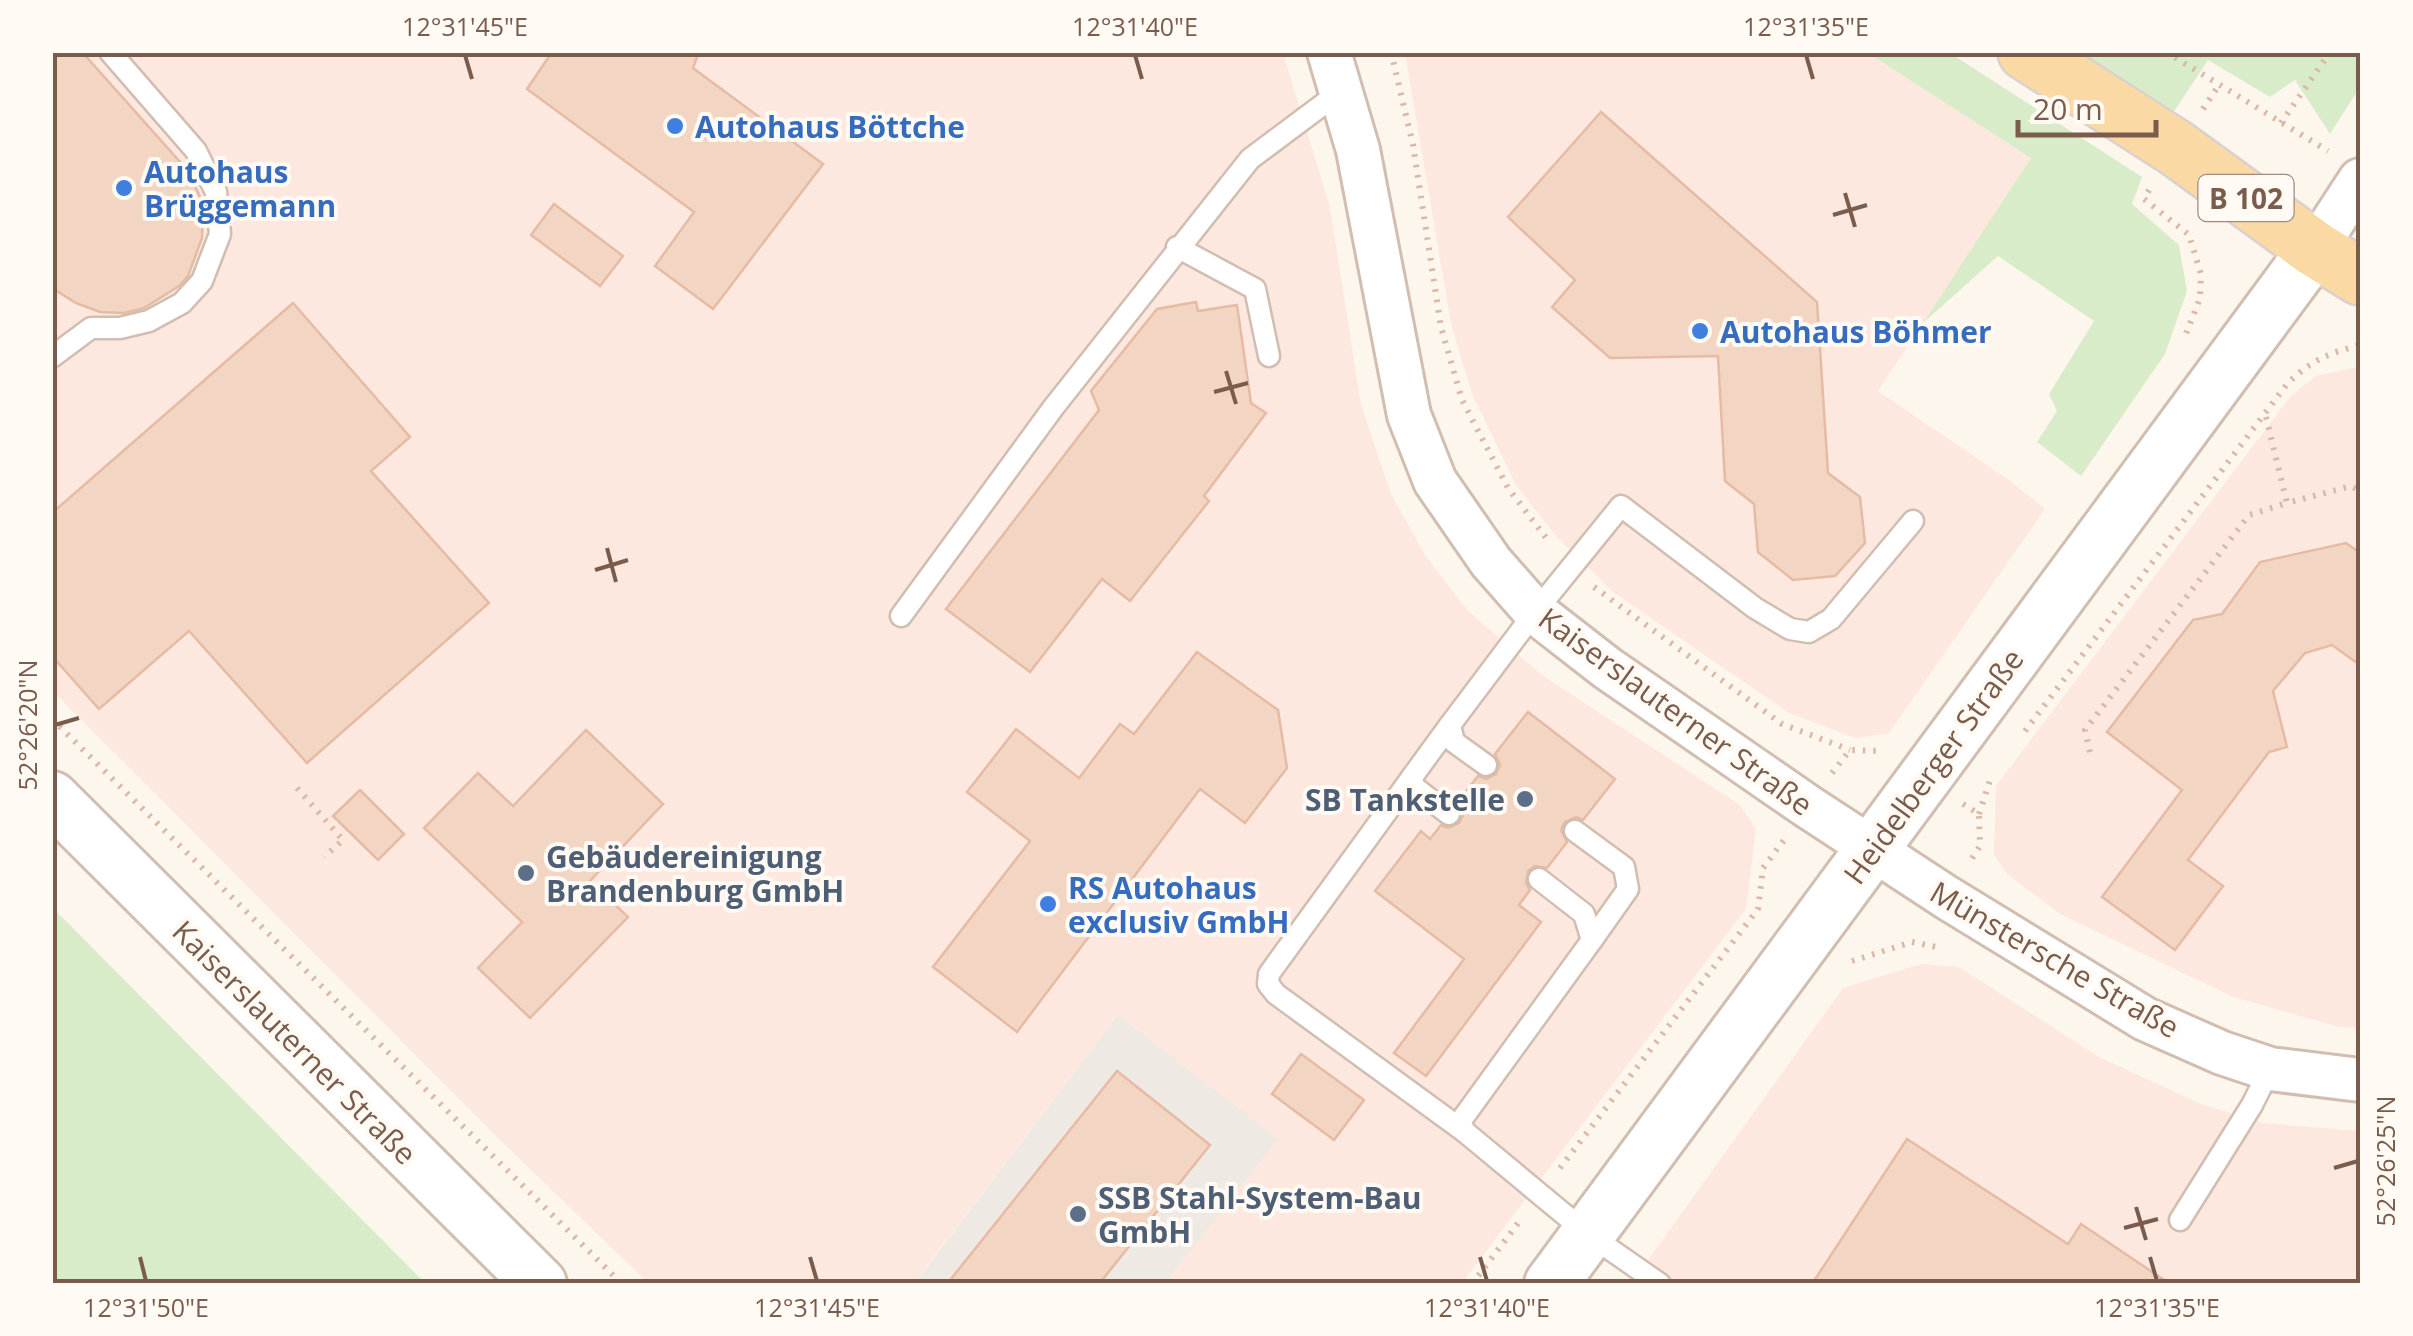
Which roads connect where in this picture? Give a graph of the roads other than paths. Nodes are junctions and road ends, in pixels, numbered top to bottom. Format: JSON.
{"nodes":[{"id":1,"x":110,"y":52,"type":"edge"},
{"id":2,"x":2026,"y":52,"type":"edge"},
{"id":3,"x":1334,"y":72,"type":"edge"},
{"id":4,"x":2352,"y":170,"type":"edge"},
{"id":5,"x":1178,"y":247,"type":"junction"},
{"id":6,"x":2338,"y":263,"type":"edge"},
{"id":7,"x":1268,"y":356,"type":"dead end"},
{"id":8,"x":52,"y":357,"type":"edge"},
{"id":9,"x":1913,"y":521,"type":"dead end"},
{"id":10,"x":1535,"y":612,"type":"junction"},
{"id":11,"x":901,"y":616,"type":"dead end"},
{"id":12,"x":1450,"y":725,"type":"junction"},
{"id":13,"x":1486,"y":765,"type":"dead end"},
{"id":14,"x":1412,"y":777,"type":"junction"},
{"id":15,"x":52,"y":798,"type":"edge"},
{"id":16,"x":1450,"y":814,"type":"dead end"},
{"id":17,"x":1575,"y":831,"type":"dead end"},
{"id":18,"x":1872,"y":849,"type":"junction"},
{"id":19,"x":1538,"y":879,"type":"dead end"},
{"id":20,"x":1592,"y":940,"type":"junction"},
{"id":21,"x":2270,"y":1069,"type":"junction"},
{"id":22,"x":2360,"y":1080,"type":"edge"},
{"id":23,"x":1464,"y":1132,"type":"junction"},
{"id":24,"x":2180,"y":1220,"type":"dead end"},
{"id":25,"x":1588,"y":1234,"type":"junction"},
{"id":26,"x":540,"y":1284,"type":"edge"},
{"id":27,"x":1552,"y":1284,"type":"edge"},
{"id":28,"x":1660,"y":1284,"type":"edge"}],
"edges":[{"from":1,"to":8,"type":"lane"},
{"from":2,"to":6,"type":"main road","number":"B 102"},
{"from":3,"to":5,"type":"lane"},
{"from":3,"to":10,"type":"street","name":"Kaiserslauterner Straße"},
{"from":4,"to":6,"type":"street"},
{"from":5,"to":7,"type":"lane"},
{"from":5,"to":11,"type":"lane"},
{"from":6,"to":18,"type":"street","name":"Heidelberger Straße"},
{"from":9,"to":10,"type":"lane"},
{"from":10,"to":12,"type":"lane"},
{"from":10,"to":18,"type":"street","name":"Kaiserslauterner Straße"},
{"from":12,"to":13,"type":"lane"},
{"from":12,"to":14,"type":"lane"},
{"from":14,"to":16,"type":"lane"},
{"from":14,"to":23,"type":"lane"},
{"from":15,"to":26,"type":"street","name":"Kaiserslauterner Straße"},
{"from":17,"to":20,"type":"lane"},
{"from":18,"to":21,"type":"street","name":"Münstersche Straße"},
{"from":18,"to":25,"type":"street","name":"Heidelberger Straße"},
{"from":19,"to":20,"type":"lane"},
{"from":20,"to":23,"type":"lane"},
{"from":21,"to":22,"type":"street","name":"Münstersche Straße"},
{"from":21,"to":24,"type":"lane"},
{"from":23,"to":25,"type":"lane"},
{"from":25,"to":27,"type":"street","name":"Heidelberger Straße"},
{"from":25,"to":28,"type":"lane"}]}
